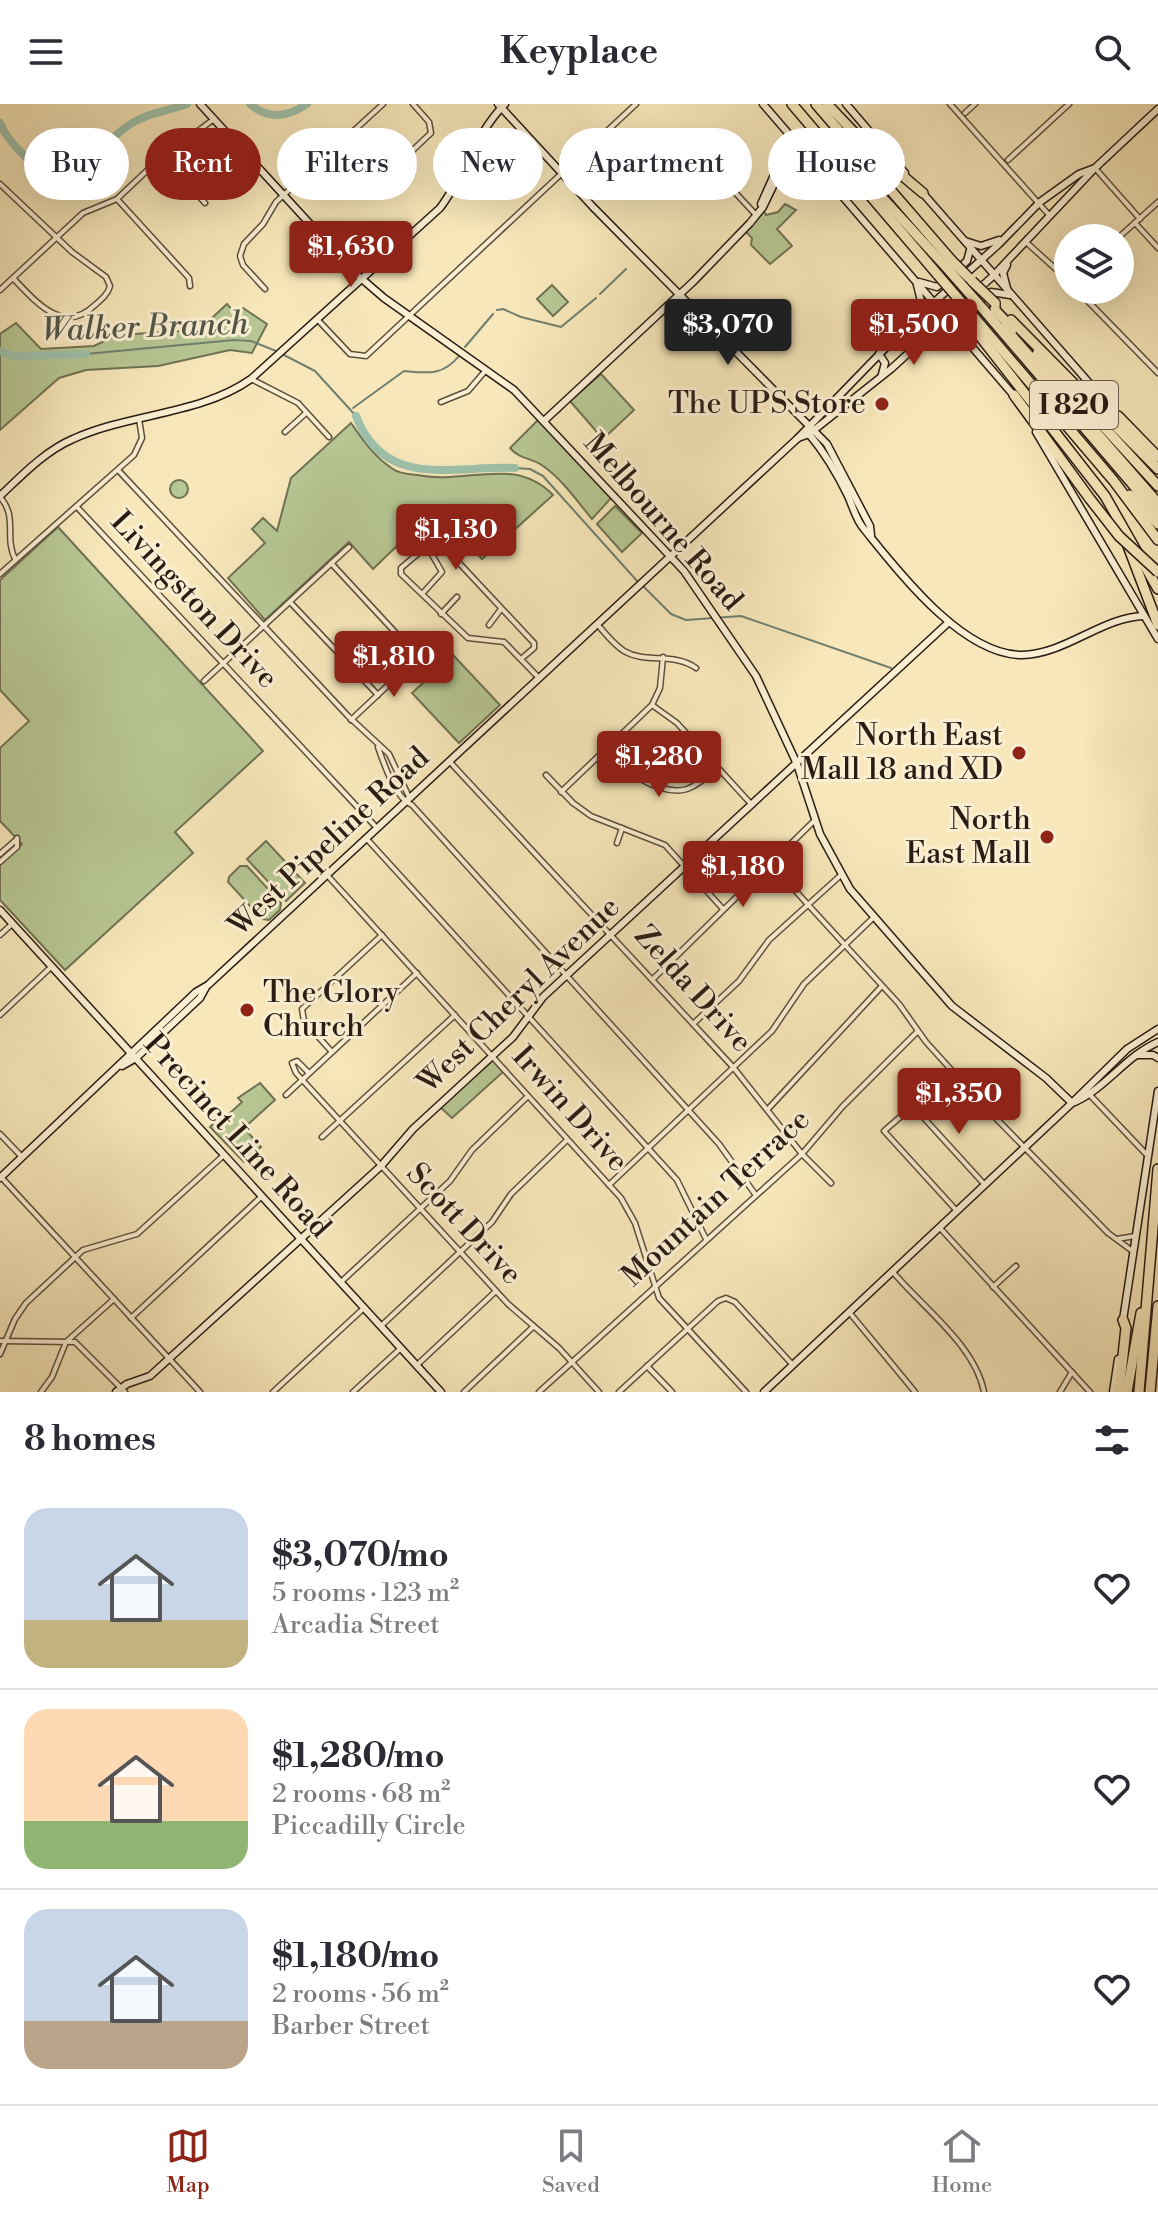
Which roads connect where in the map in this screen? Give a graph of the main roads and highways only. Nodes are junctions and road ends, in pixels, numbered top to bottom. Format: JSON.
{"nodes":[{"id":1,"x":763,"y":104,"type":"edge"},
{"id":2,"x":792,"y":104,"type":"edge"},
{"id":3,"x":816,"y":104,"type":"edge"},
{"id":4,"x":827,"y":104,"type":"edge"},
{"id":5,"x":846,"y":104,"type":"edge"},
{"id":6,"x":501,"y":105,"type":"edge"},
{"id":7,"x":201,"y":106,"type":"edge"},
{"id":8,"x":1158,"y":109,"type":"edge"},
{"id":9,"x":783,"y":128,"type":"edge"},
{"id":10,"x":1095,"y":168,"type":"junction"},
{"id":11,"x":768,"y":189,"type":"edge"},
{"id":12,"x":923,"y":193,"type":"junction"},
{"id":13,"x":846,"y":200,"type":"edge"},
{"id":14,"x":1004,"y":238,"type":"junction"},
{"id":15,"x":965,"y":241,"type":"junction"},
{"id":16,"x":1013,"y":257,"type":"junction"},
{"id":17,"x":980,"y":261,"type":"junction"},
{"id":18,"x":946,"y":268,"type":"junction"},
{"id":19,"x":993,"y":276,"type":"junction"},
{"id":20,"x":361,"y":278,"type":"junction"},
{"id":21,"x":916,"y":281,"type":"junction"},
{"id":22,"x":679,"y":295,"type":"junction"},
{"id":23,"x":1010,"y":295,"type":"junction"},
{"id":24,"x":933,"y":302,"type":"junction"},
{"id":25,"x":989,"y":307,"type":"junction"},
{"id":26,"x":946,"y":316,"type":"junction"},
{"id":27,"x":971,"y":319,"type":"junction"},
{"id":28,"x":902,"y":331,"type":"junction"},
{"id":29,"x":926,"y":334,"type":"junction"},
{"id":30,"x":966,"y":339,"type":"junction"},
{"id":31,"x":972,"y":345,"type":"junction"},
{"id":32,"x":879,"y":354,"type":"junction"},
{"id":33,"x":880,"y":377,"type":"junction"},
{"id":34,"x":1014,"y":395,"type":"junction"},
{"id":35,"x":1118,"y":416,"type":"junction"},
{"id":36,"x":545,"y":420,"type":"junction"},
{"id":37,"x":809,"y":429,"type":"junction"},
{"id":38,"x":1158,"y":450,"type":"edge"},
{"id":39,"x":1158,"y":457,"type":"edge"},
{"id":40,"x":1158,"y":469,"type":"edge"},
{"id":41,"x":1092,"y":480,"type":"junction"},
{"id":42,"x":1113,"y":480,"type":"junction"},
{"id":43,"x":1158,"y":486,"type":"edge"},
{"id":44,"x":0,"y":497,"type":"edge"},
{"id":45,"x":1158,"y":503,"type":"edge"},
{"id":46,"x":1158,"y":514,"type":"edge"},
{"id":47,"x":1158,"y":524,"type":"edge"},
{"id":48,"x":1158,"y":540,"type":"edge"},
{"id":49,"x":670,"y":556,"type":"junction"},
{"id":50,"x":1158,"y":572,"type":"edge"},
{"id":51,"x":1158,"y":589,"type":"edge"},
{"id":52,"x":1134,"y":599,"type":"junction"},
{"id":53,"x":1144,"y":616,"type":"junction"},
{"id":54,"x":1130,"y":617,"type":"junction"},
{"id":55,"x":949,"y":622,"type":"junction"},
{"id":56,"x":1158,"y":625,"type":"edge"},
{"id":57,"x":1158,"y":639,"type":"edge"},
{"id":58,"x":797,"y":764,"type":"junction"},
{"id":59,"x":0,"y":910,"type":"edge"},
{"id":60,"x":1158,"y":1029,"type":"edge"},
{"id":61,"x":1158,"y":1042,"type":"edge"},
{"id":62,"x":133,"y":1055,"type":"junction"},
{"id":63,"x":1133,"y":1056,"type":"junction"},
{"id":64,"x":1158,"y":1058,"type":"edge"},
{"id":65,"x":1158,"y":1091,"type":"edge"},
{"id":66,"x":1072,"y":1103,"type":"junction"},
{"id":67,"x":1158,"y":1169,"type":"edge"},
{"id":68,"x":0,"y":1177,"type":"edge"},
{"id":69,"x":300,"y":1238,"type":"junction"},
{"id":70,"x":1151,"y":1256,"type":"junction"},
{"id":71,"x":1158,"y":1306,"type":"edge"},
{"id":72,"x":1123,"y":1320,"type":"joint"},
{"id":73,"x":121,"y":1391,"type":"edge"},
{"id":74,"x":437,"y":1391,"type":"edge"},
{"id":75,"x":764,"y":1392,"type":"edge"},
{"id":76,"x":1116,"y":1392,"type":"edge"},
{"id":77,"x":1127,"y":1392,"type":"edge"},
{"id":78,"x":1139,"y":1392,"type":"edge"},
{"id":79,"x":1150,"y":1392,"type":"edge"}],
"edges":[{"from":1,"to":9,"type":"main road"},
{"from":2,"to":18,"type":"highway","number":"I 820"},
{"from":3,"to":18,"type":"highway","number":"I 820"},
{"from":4,"to":12,"type":"highway"},
{"from":5,"to":12,"type":"main road"},
{"from":6,"to":20,"type":"main road"},
{"from":6,"to":22,"type":"main road"},
{"from":7,"to":20,"type":"main road","name":"Melbourne Road"},
{"from":8,"to":10,"type":"main road"},
{"from":10,"to":14,"type":"main road","name":"West Pipeline Road"},
{"from":10,"to":16,"type":"main road","name":"West Pipeline Road"},
{"from":11,"to":22,"type":"main road"},
{"from":12,"to":15,"type":"main road"},
{"from":13,"to":21,"type":"main road"},
{"from":14,"to":15,"type":"main road"},
{"from":14,"to":17,"type":"main road","name":"West Pipeline Road"},
{"from":15,"to":17,"type":"main road"},
{"from":15,"to":21,"type":"main road"},
{"from":16,"to":19,"type":"main road","name":"West Pipeline Road"},
{"from":16,"to":23,"type":"main road"},
{"from":17,"to":19,"type":"main road"},
{"from":17,"to":24,"type":"main road","name":"West Pipeline Road"},
{"from":18,"to":25,"type":"highway","bridge":true},
{"from":18,"to":25,"type":"highway","number":"I 820","bridge":true},
{"from":18,"to":27,"type":"highway","number":"I 820","bridge":true},
{"from":19,"to":23,"type":"main road"},
{"from":19,"to":26,"type":"main road","name":"West Pipeline Road"},
{"from":20,"to":36,"type":"main road","name":"Melbourne Road"},
{"from":20,"to":44,"type":"main road"},
{"from":21,"to":24,"type":"main road"},
{"from":21,"to":28,"type":"main road"},
{"from":22,"to":36,"type":"main road"},
{"from":22,"to":37,"type":"main road"},
{"from":23,"to":31,"type":"main road"},
{"from":23,"to":35,"type":"main road"},
{"from":24,"to":26,"type":"main road"},
{"from":24,"to":28,"type":"main road","name":"West Pipeline Road"},
{"from":25,"to":40,"type":"highway"},
{"from":25,"to":43,"type":"highway"},
{"from":25,"to":45,"type":"highway","number":"I 820"},
{"from":25,"to":46,"type":"highway"},
{"from":26,"to":29,"type":"main road","name":"West Pipeline Road"},
{"from":26,"to":30,"type":"main road"},
{"from":27,"to":41,"type":"highway"},
{"from":27,"to":42,"type":"highway","number":"I 820"},
{"from":28,"to":32,"type":"main road","name":"West Pipeline Road"},
{"from":29,"to":30,"type":"main road"},
{"from":29,"to":33,"type":"main road","name":"West Pipeline Road"},
{"from":30,"to":31,"type":"main road"},
{"from":31,"to":34,"type":"main road"},
{"from":32,"to":33,"type":"main road"},
{"from":32,"to":37,"type":"main road","name":"West Pipeline Road"},
{"from":33,"to":37,"type":"main road","name":"West Pipeline Road"},
{"from":34,"to":50,"type":"highway","bridge":true},
{"from":34,"to":52,"type":"main road"},
{"from":35,"to":38,"type":"main road"},
{"from":35,"to":39,"type":"highway"},
{"from":36,"to":49,"type":"main road","name":"Melbourne Road"},
{"from":37,"to":49,"type":"main road","name":"West Pipeline Road"},
{"from":37,"to":55,"type":"main road"},
{"from":41,"to":51,"type":"highway"},
{"from":41,"to":56,"type":"highway"},
{"from":42,"to":47,"type":"highway","number":"I 820"},
{"from":42,"to":48,"type":"highway"},
{"from":49,"to":58,"type":"main road","name":"Melbourne Road"},
{"from":49,"to":62,"type":"main road","name":"West Pipeline Road"},
{"from":52,"to":53,"type":"main road"},
{"from":52,"to":54,"type":"main road"},
{"from":53,"to":54,"type":"main road"},
{"from":53,"to":57,"type":"main road"},
{"from":54,"to":55,"type":"main road"},
{"from":55,"to":58,"type":"main road","name":"West Cheryl Avenue"},
{"from":58,"to":66,"type":"main road","name":"Melbourne Road"},
{"from":58,"to":69,"type":"main road","name":"West Cheryl Avenue"},
{"from":59,"to":62,"type":"main road","name":"Precinct Line Road"},
{"from":60,"to":66,"type":"main road"},
{"from":61,"to":63,"type":"main road"},
{"from":62,"to":68,"type":"main road","name":"West Pipeline Road"},
{"from":62,"to":69,"type":"main road","name":"Precinct Line Road"},
{"from":63,"to":64,"type":"main road"},
{"from":63,"to":66,"type":"main road"},
{"from":65,"to":72,"type":"main road"},
{"from":66,"to":75,"type":"main road"},
{"from":67,"to":70,"type":"highway"},
{"from":69,"to":73,"type":"main road","name":"West Cheryl Avenue"},
{"from":69,"to":74,"type":"main road","name":"Precinct Line Road"},
{"from":70,"to":77,"type":"highway"},
{"from":70,"to":78,"type":"highway"},
{"from":71,"to":79,"type":"highway"},
{"from":72,"to":76,"type":"highway"}]}
